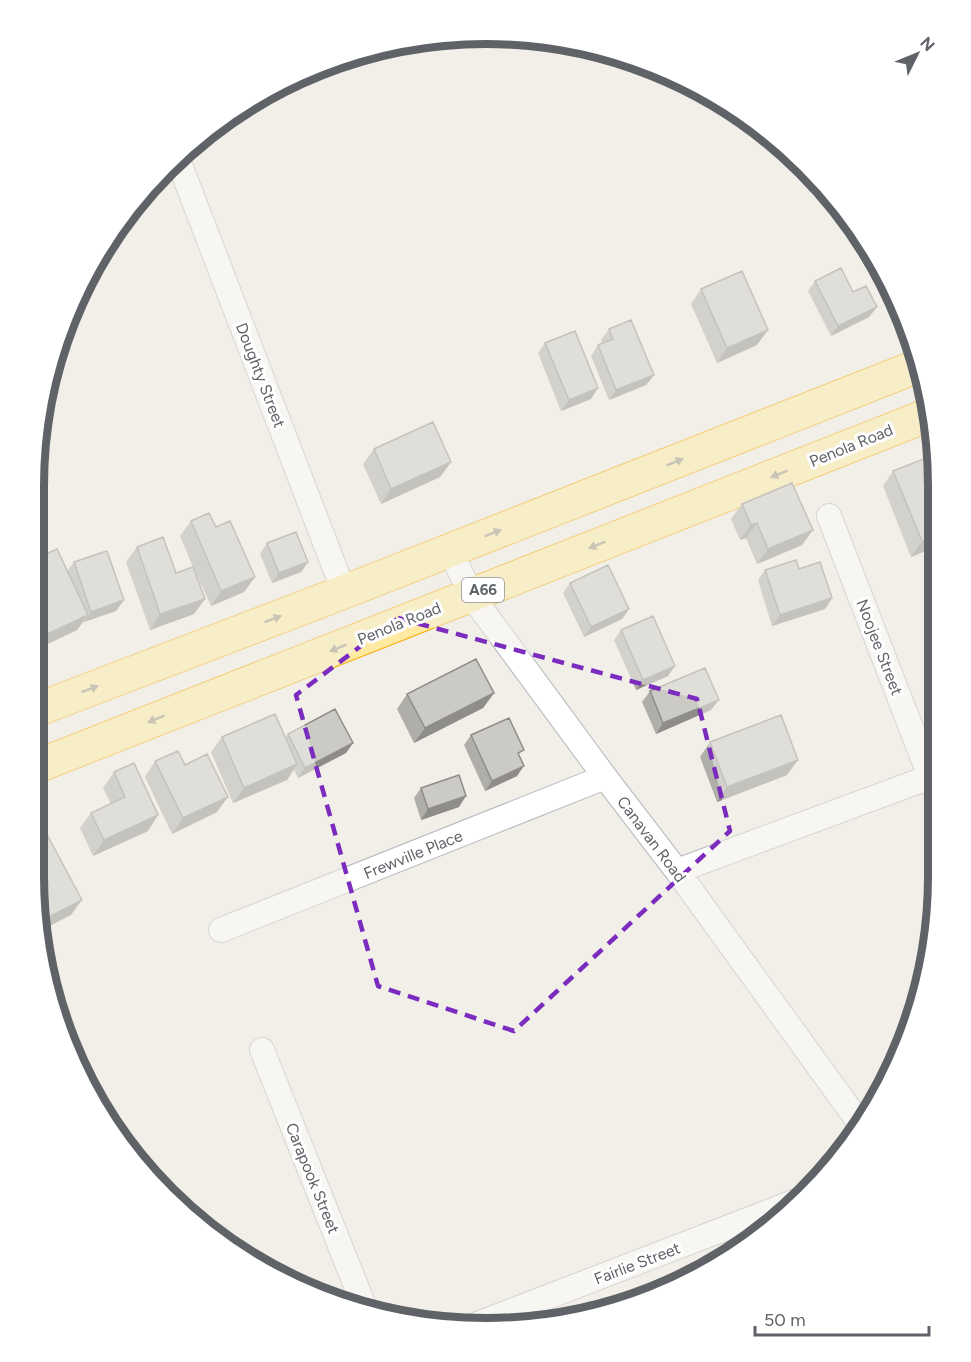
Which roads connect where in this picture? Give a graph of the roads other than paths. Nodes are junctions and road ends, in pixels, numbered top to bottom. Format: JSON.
{"nodes":[{"id":1,"x":180,"y":166,"type":"edge"},
{"id":2,"x":911,"y":369,"type":"edge"},
{"id":3,"x":922,"y":417,"type":"edge"},
{"id":4,"x":829,"y":516,"type":"dead end"},
{"id":5,"x":450,"y":550,"type":"junction"},
{"id":6,"x":344,"y":592,"type":"junction"},
{"id":7,"x":471,"y":595,"type":"junction"},
{"id":8,"x":44,"y":707,"type":"edge"},
{"id":9,"x":44,"y":763,"type":"edge"},
{"id":10,"x":928,"y":772,"type":"edge"},
{"id":11,"x":605,"y":777,"type":"junction"},
{"id":12,"x":928,"y":787,"type":"edge"},
{"id":13,"x":677,"y":872,"type":"junction"},
{"id":14,"x":221,"y":930,"type":"dead end"},
{"id":15,"x":262,"y":1050,"type":"dead end"},
{"id":16,"x":856,"y":1118,"type":"edge"},
{"id":17,"x":778,"y":1208,"type":"edge"},
{"id":18,"x":362,"y":1300,"type":"edge"},
{"id":19,"x":493,"y":1318,"type":"edge"}],
"edges":[{"from":1,"to":6,"type":"street","name":"Doughty Street"},
{"from":5,"to":2,"type":"highway","one_way":true},
{"from":3,"to":7,"type":"highway","name":"Penola Road","number":"A66","one_way":true},
{"from":4,"to":10,"type":"street","name":"Noojee Street"},
{"from":5,"to":6,"type":"highway"},
{"from":5,"to":7,"type":"street","name":"Canavan Road"},
{"from":8,"to":6,"type":"highway","one_way":true},
{"from":7,"to":9,"type":"highway","name":"Penola Road","number":"A66","one_way":true},
{"from":7,"to":11,"type":"street","name":"Canavan Road"},
{"from":11,"to":13,"type":"street","name":"Canavan Road"},
{"from":11,"to":14,"type":"street","name":"Frewville Place"},
{"from":12,"to":13,"type":"street","name":"Noojee Street"},
{"from":13,"to":16,"type":"street","name":"Canavan Road"},
{"from":15,"to":18,"type":"street","name":"Carapook Street"},
{"from":17,"to":19,"type":"street","name":"Fairlie Street"}]}
